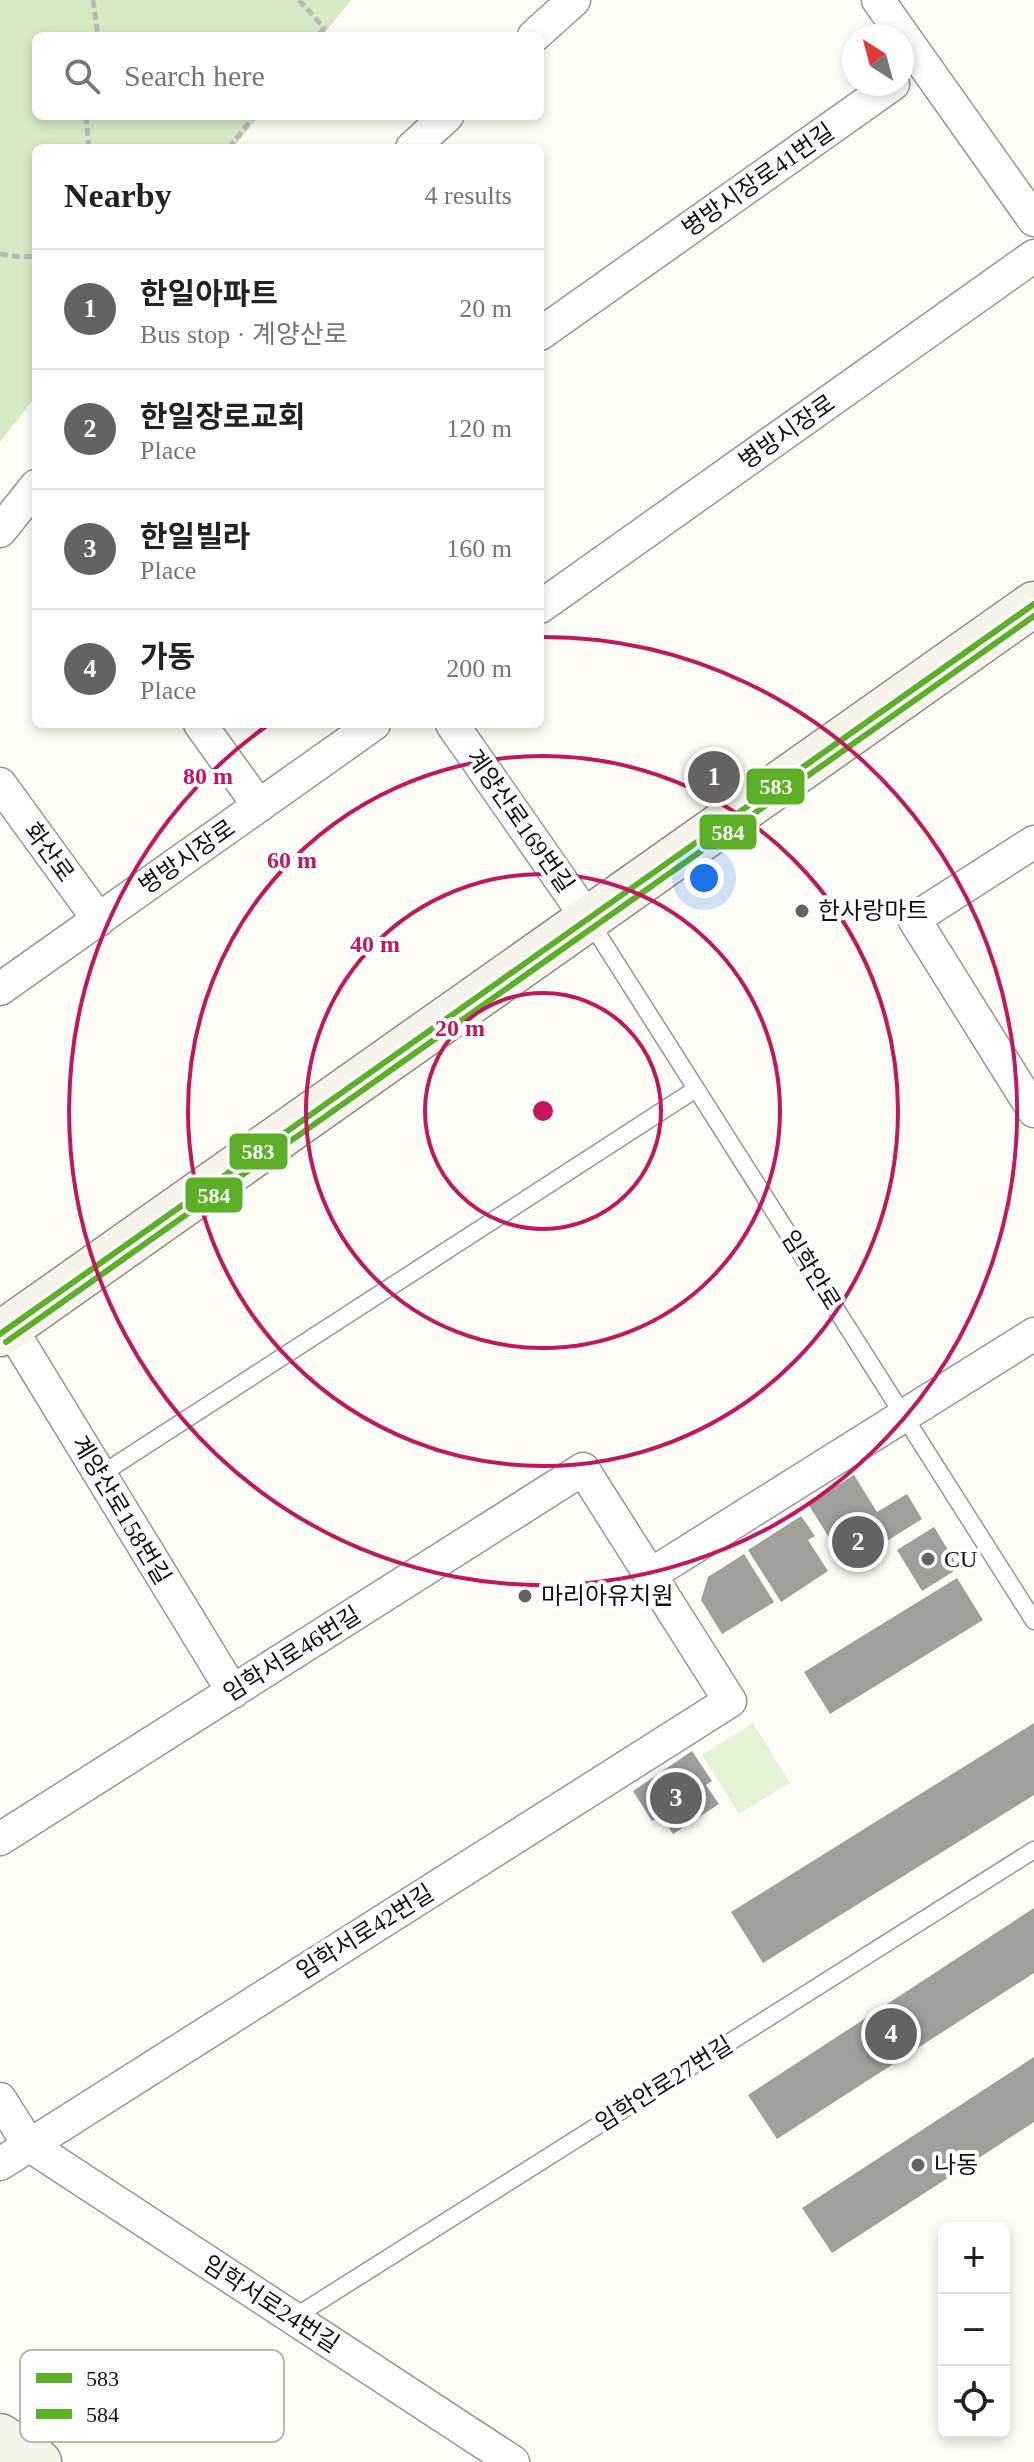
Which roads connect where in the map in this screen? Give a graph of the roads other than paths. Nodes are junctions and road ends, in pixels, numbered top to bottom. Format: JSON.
{"nodes":[{"id":1,"x":574,"y":0,"type":"edge"},
{"id":2,"x":878,"y":0,"type":"edge"},
{"id":3,"x":890,"y":24,"type":"edge"},
{"id":4,"x":538,"y":32,"type":"edge"},
{"id":5,"x":914,"y":72,"type":"edge"},
{"id":6,"x":876,"y":96,"type":"edge"},
{"id":7,"x":443,"y":120,"type":"edge"},
{"id":8,"x":416,"y":144,"type":"edge"},
{"id":9,"x":1034,"y":220,"type":"edge"},
{"id":10,"x":1030,"y":268,"type":"edge"},
{"id":11,"x":544,"y":331,"type":"edge"},
{"id":12,"x":32,"y":493,"type":"edge"},
{"id":13,"x":0,"y":531,"type":"edge"},
{"id":14,"x":544,"y":604,"type":"edge"},
{"id":15,"x":1034,"y":604,"type":"edge"},
{"id":16,"x":203,"y":728,"type":"edge"},
{"id":17,"x":368,"y":728,"type":"edge"},
{"id":18,"x":455,"y":728,"type":"edge"},
{"id":19,"x":0,"y":784,"type":"edge"},
{"id":20,"x":259,"y":806,"type":"junction"},
{"id":21,"x":1034,"y":842,"type":"edge"},
{"id":22,"x":588,"y":919,"type":"junction"},
{"id":23,"x":99,"y":920,"type":"junction"},
{"id":24,"x":0,"y":989,"type":"edge"},
{"id":25,"x":696,"y":1089,"type":"junction"},
{"id":26,"x":1034,"y":1111,"type":"edge"},
{"id":27,"x":5,"y":1331,"type":"edge"},
{"id":28,"x":1034,"y":1334,"type":"edge"},
{"id":29,"x":904,"y":1417,"type":"junction"},
{"id":30,"x":100,"y":1475,"type":"junction"},
{"id":31,"x":650,"y":1575,"type":"junction"},
{"id":32,"x":1034,"y":1621,"type":"edge"},
{"id":33,"x":233,"y":1692,"type":"junction"},
{"id":34,"x":0,"y":1839,"type":"edge"},
{"id":35,"x":1034,"y":1850,"type":"edge"},
{"id":36,"x":0,"y":2099,"type":"edge"},
{"id":37,"x":29,"y":2145,"type":"junction"},
{"id":38,"x":0,"y":2164,"type":"edge"},
{"id":39,"x":293,"y":2318,"type":"junction"},
{"id":40,"x":0,"y":2436,"type":"edge"},
{"id":41,"x":39,"y":2462,"type":"edge"},
{"id":42,"x":513,"y":2462,"type":"edge"}],
"edges":[{"from":1,"to":4,"type":"street"},
{"from":2,"to":3,"type":"street"},
{"from":5,"to":9,"type":"street"},
{"from":6,"to":11,"type":"street","name":"병방시장로41번길"},
{"from":7,"to":8,"type":"street"},
{"from":10,"to":14,"type":"street","name":"병방시장로"},
{"from":12,"to":13,"type":"street"},
{"from":15,"to":22,"type":"street"},
{"from":16,"to":20,"type":"street"},
{"from":17,"to":20,"type":"street","name":"병방시장로"},
{"from":18,"to":22,"type":"street","name":"계양산로169번길"},
{"from":19,"to":23,"type":"street","name":"화산로"},
{"from":20,"to":23,"type":"street","name":"병방시장로"},
{"from":21,"to":26,"type":"street"},
{"from":22,"to":25,"type":"lane","name":"임학안로"},
{"from":22,"to":27,"type":"street"},
{"from":23,"to":24,"type":"street","name":"병방시장로"},
{"from":25,"to":29,"type":"lane","name":"임학안로"},
{"from":25,"to":30,"type":"lane"},
{"from":27,"to":30,"type":"street","name":"계양산로158번길"},
{"from":28,"to":29,"type":"street"},
{"from":29,"to":31,"type":"street"},
{"from":29,"to":32,"type":"lane","name":"임학안로"},
{"from":30,"to":33,"type":"street","name":"계양산로158번길"},
{"from":31,"to":33,"type":"street","name":"임학서로46번길"},
{"from":31,"to":37,"type":"street","name":"임학서로42번길"},
{"from":33,"to":34,"type":"street","name":"임학서로46번길"},
{"from":35,"to":39,"type":"lane","name":"임학안로27번길"},
{"from":36,"to":37,"type":"street"},
{"from":37,"to":38,"type":"street","name":"임학서로42번길"},
{"from":37,"to":39,"type":"street","name":"임학서로24번길"},
{"from":39,"to":42,"type":"street","name":"임학서로24번길"},
{"from":40,"to":41,"type":"street"}]}
